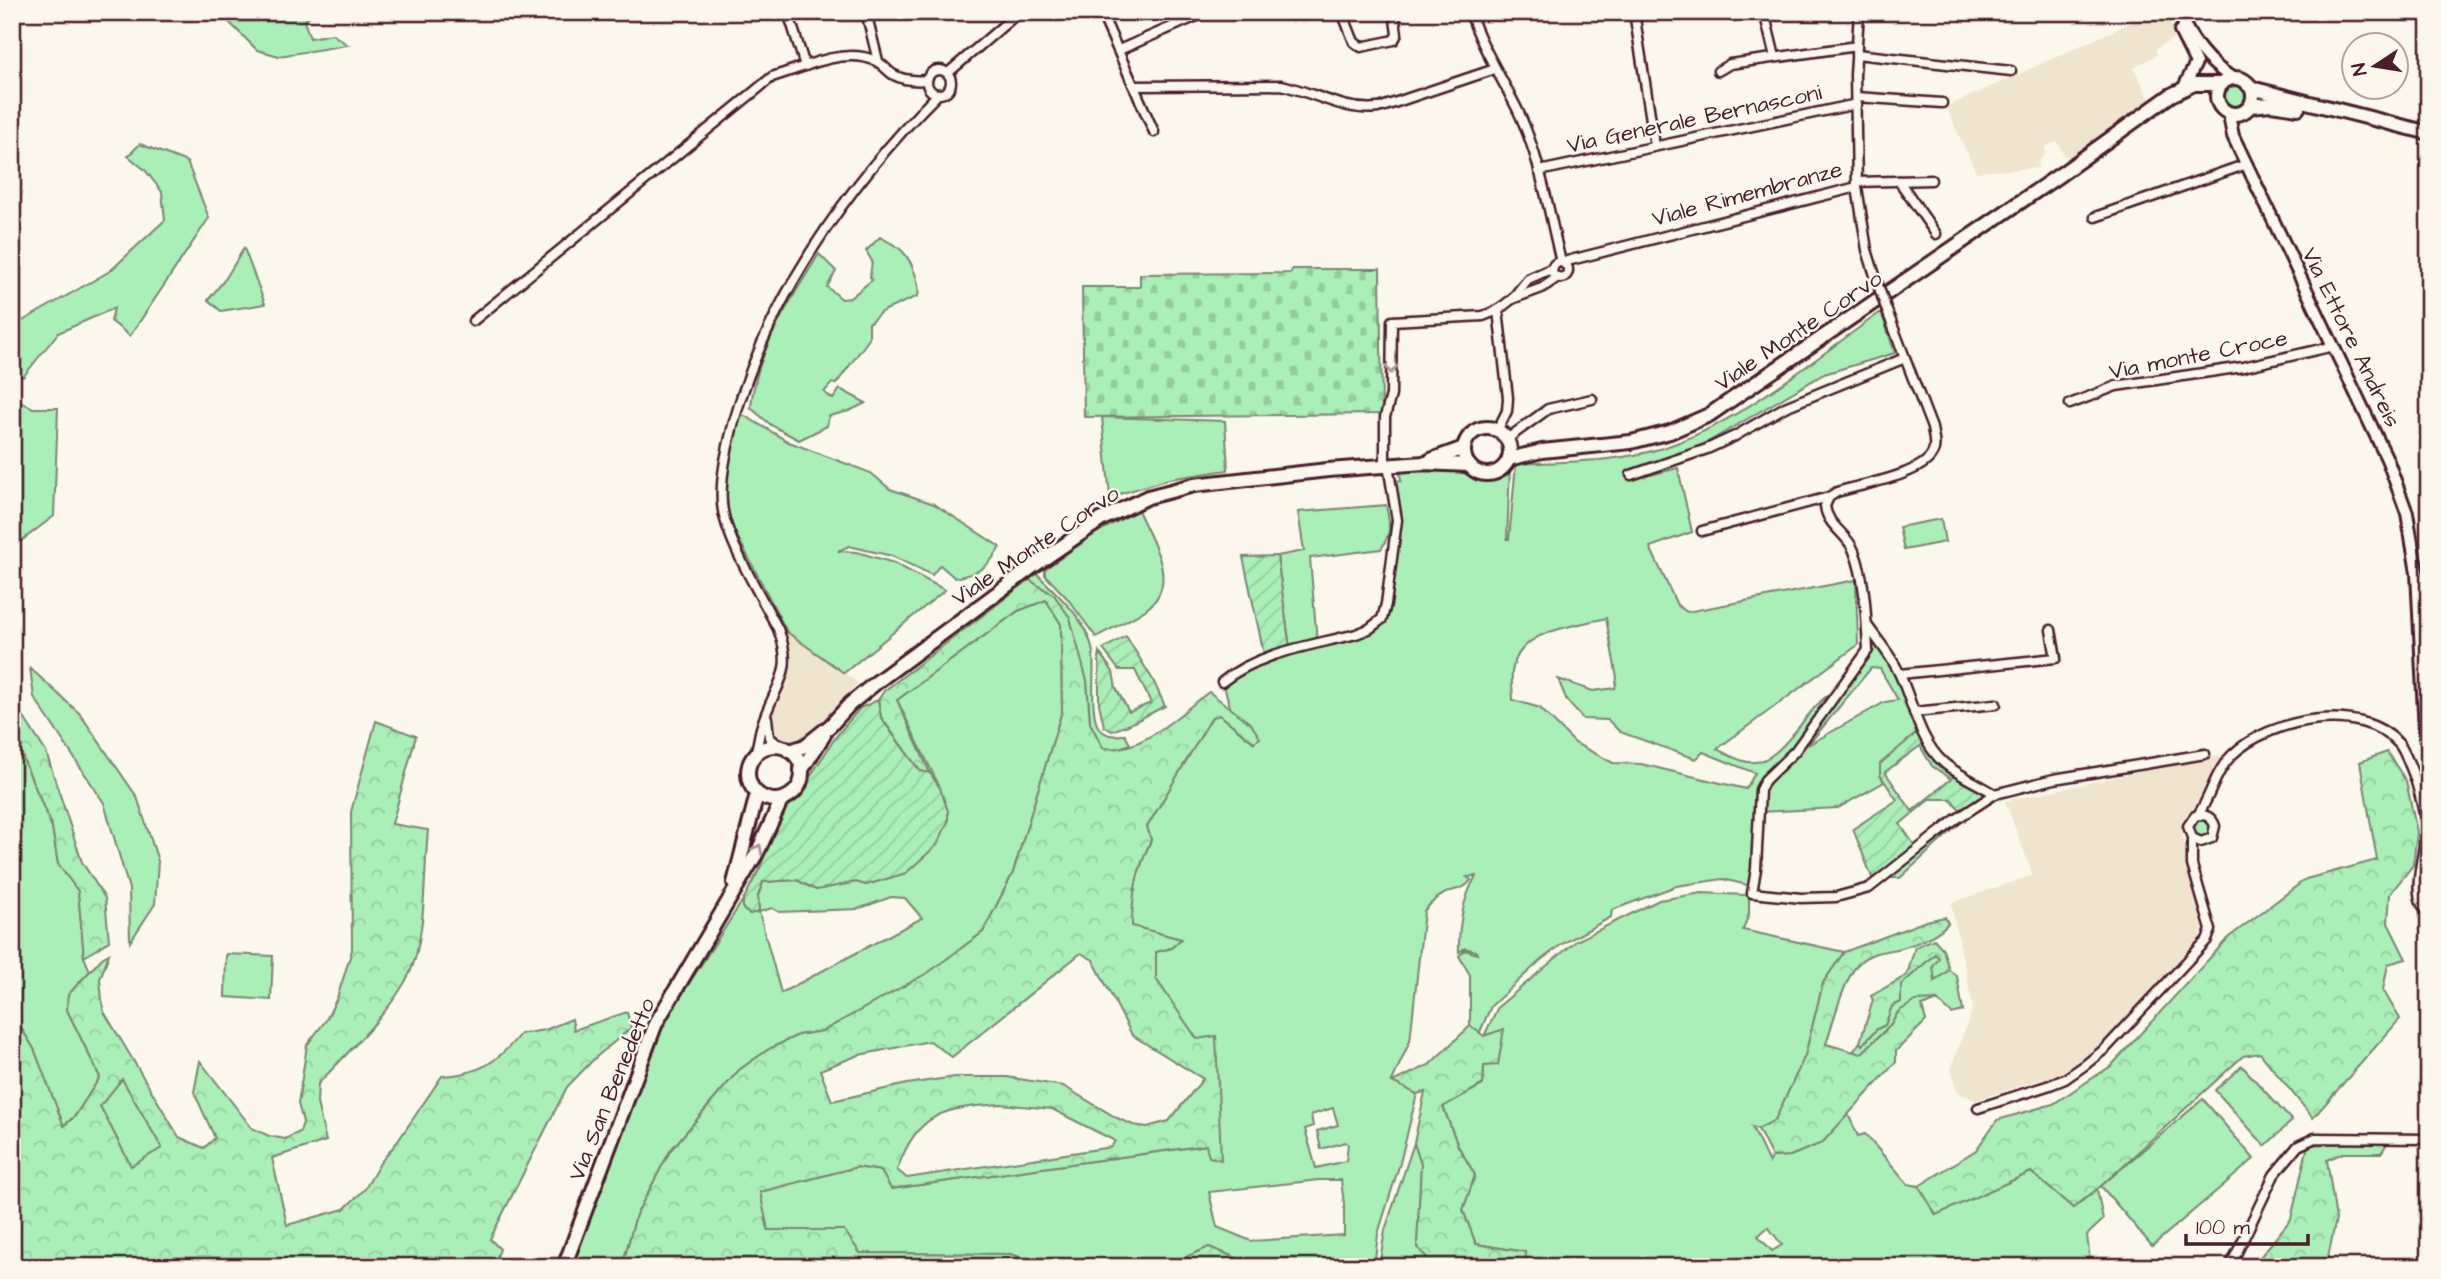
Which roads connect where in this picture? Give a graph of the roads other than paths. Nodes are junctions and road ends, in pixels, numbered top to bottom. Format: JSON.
{"nodes":[{"id":1,"x":788,"y":12,"type":"edge"},
{"id":2,"x":866,"y":12,"type":"edge"},
{"id":3,"x":1018,"y":12,"type":"edge"},
{"id":4,"x":1101,"y":12,"type":"edge"},
{"id":5,"x":1206,"y":12,"type":"edge"},
{"id":6,"x":1342,"y":12,"type":"edge"},
{"id":7,"x":1394,"y":12,"type":"edge"},
{"id":8,"x":1470,"y":12,"type":"edge"},
{"id":9,"x":1634,"y":12,"type":"edge"},
{"id":10,"x":1859,"y":12,"type":"edge"},
{"id":11,"x":2172,"y":12,"type":"edge"},
{"id":12,"x":2178,"y":12,"type":"edge"},
{"id":13,"x":1765,"y":16,"type":"dead end"},
{"id":14,"x":2185,"y":40,"type":"junction"},
{"id":15,"x":1119,"y":50,"type":"junction"},
{"id":16,"x":1856,"y":50,"type":"junction"},
{"id":17,"x":1775,"y":57,"type":"junction"},
{"id":18,"x":878,"y":61,"type":"junction"},
{"id":19,"x":805,"y":66,"type":"junction"},
{"id":20,"x":1495,"y":69,"type":"junction"},
{"id":21,"x":1718,"y":71,"type":"dead end"},
{"id":22,"x":2011,"y":71,"type":"dead end"},
{"id":23,"x":948,"y":73,"type":"junction"},
{"id":24,"x":2228,"y":81,"type":"junction"},
{"id":25,"x":928,"y":85,"type":"junction"},
{"id":26,"x":2248,"y":85,"type":"junction"},
{"id":27,"x":1135,"y":86,"type":"junction"},
{"id":28,"x":2183,"y":89,"type":"junction"},
{"id":29,"x":939,"y":94,"type":"junction"},
{"id":30,"x":2217,"y":99,"type":"junction"},
{"id":31,"x":1857,"y":101,"type":"junction"},
{"id":32,"x":1942,"y":103,"type":"dead end"},
{"id":33,"x":2160,"y":104,"type":"junction"},
{"id":34,"x":2250,"y":106,"type":"junction"},
{"id":35,"x":2233,"y":114,"type":"junction"},
{"id":36,"x":918,"y":115,"type":"junction"},
{"id":37,"x":1154,"y":132,"type":"dead end"},
{"id":38,"x":2429,"y":133,"type":"edge"},
{"id":39,"x":2429,"y":140,"type":"edge"},
{"id":40,"x":1655,"y":146,"type":"junction"},
{"id":41,"x":2247,"y":164,"type":"junction"},
{"id":42,"x":1539,"y":171,"type":"junction"},
{"id":43,"x":1931,"y":180,"type":"dead end"},
{"id":44,"x":1899,"y":181,"type":"junction"},
{"id":45,"x":1857,"y":184,"type":"junction"},
{"id":46,"x":2095,"y":217,"type":"dead end"},
{"id":47,"x":1936,"y":234,"type":"dead end"},
{"id":48,"x":1562,"y":263,"type":"junction"},
{"id":49,"x":1553,"y":268,"type":"junction"},
{"id":50,"x":1558,"y":278,"type":"junction"},
{"id":51,"x":1512,"y":299,"type":"junction"},
{"id":52,"x":1498,"y":310,"type":"junction"},
{"id":53,"x":473,"y":321,"type":"dead end"},
{"id":54,"x":2334,"y":346,"type":"junction"},
{"id":55,"x":1905,"y":358,"type":"junction"},
{"id":56,"x":1592,"y":399,"type":"dead end"},
{"id":57,"x":2070,"y":404,"type":"dead end"},
{"id":58,"x":1505,"y":444,"type":"junction"},
{"id":59,"x":1464,"y":449,"type":"junction"},
{"id":60,"x":1424,"y":463,"type":"junction"},
{"id":61,"x":1387,"y":465,"type":"junction"},
{"id":62,"x":1469,"y":465,"type":"junction"},
{"id":63,"x":1631,"y":475,"type":"dead end"},
{"id":64,"x":1829,"y":497,"type":"junction"},
{"id":65,"x":1702,"y":531,"type":"dead end"},
{"id":66,"x":1867,"y":625,"type":"junction"},
{"id":67,"x":2052,"y":630,"type":"dead end"},
{"id":68,"x":1900,"y":674,"type":"junction"},
{"id":69,"x":1222,"y":682,"type":"dead end"},
{"id":70,"x":1996,"y":704,"type":"dead end"},
{"id":71,"x":1914,"y":712,"type":"junction"},
{"id":72,"x":767,"y":713,"type":"junction"},
{"id":73,"x":830,"y":726,"type":"junction"},
{"id":74,"x":786,"y":750,"type":"junction"},
{"id":75,"x":2429,"y":753,"type":"edge"},
{"id":76,"x":2204,"y":754,"type":"dead end"},
{"id":77,"x":753,"y":757,"type":"junction"},
{"id":78,"x":801,"y":771,"type":"junction"},
{"id":79,"x":757,"y":794,"type":"junction"},
{"id":80,"x":1995,"y":794,"type":"junction"},
{"id":81,"x":782,"y":799,"type":"junction"},
{"id":82,"x":2202,"y":815,"type":"junction"},
{"id":83,"x":2192,"y":838,"type":"junction"},
{"id":84,"x":2201,"y":842,"type":"junction"},
{"id":85,"x":2191,"y":852,"type":"junction"},
{"id":86,"x":730,"y":897,"type":"junction"},
{"id":87,"x":2429,"y":912,"type":"edge"},
{"id":88,"x":1978,"y":1108,"type":"dead end"},
{"id":89,"x":2429,"y":1139,"type":"edge"},
{"id":90,"x":564,"y":1267,"type":"edge"},
{"id":91,"x":2230,"y":1267,"type":"edge"}],
"edges":[{"from":1,"to":19,"type":"street"},
{"from":2,"to":18,"type":"street"},
{"from":3,"to":23,"type":"street","name":"Via San Benedetto"},
{"from":4,"to":15,"type":"street"},
{"from":5,"to":15,"type":"street"},
{"from":6,"to":7,"type":"street"},
{"from":8,"to":20,"type":"street"},
{"from":9,"to":40,"type":"street"},
{"from":10,"to":16,"type":"street","name":"Viale Rimembranze"},
{"from":11,"to":14,"type":"street"},
{"from":12,"to":24,"type":"street"},
{"from":13,"to":17,"type":"street"},
{"from":14,"to":24,"type":"street"},
{"from":14,"to":28,"type":"street"},
{"from":15,"to":27,"type":"street"},
{"from":16,"to":17,"type":"street"},
{"from":16,"to":22,"type":"street"},
{"from":16,"to":31,"type":"street","name":"Viale Rimembranze"},
{"from":17,"to":21,"type":"street"},
{"from":18,"to":19,"type":"street"},
{"from":18,"to":25,"type":"street"},
{"from":19,"to":53,"type":"street"},
{"from":20,"to":27,"type":"street"},
{"from":20,"to":42,"type":"street"},
{"from":23,"to":25,"type":"street","name":"Via San Benedetto"},
{"from":23,"to":29,"type":"street","name":"Via San Benedetto"},
{"from":24,"to":26,"type":"main road"},
{"from":24,"to":28,"type":"main road"},
{"from":24,"to":30,"type":"main road"},
{"from":25,"to":29,"type":"street"},
{"from":25,"to":36,"type":"street","name":"Via San Benedetto"},
{"from":26,"to":34,"type":"main road"},
{"from":26,"to":38,"type":"main road"},
{"from":27,"to":37,"type":"street"},
{"from":28,"to":33,"type":"main road"},
{"from":29,"to":36,"type":"street","name":"Via San Benedetto"},
{"from":30,"to":33,"type":"main road"},
{"from":30,"to":35,"type":"main road"},
{"from":31,"to":32,"type":"street","name":"Via Generale Bernasconi"},
{"from":31,"to":40,"type":"street","name":"Via Generale Bernasconi"},
{"from":31,"to":45,"type":"street","name":"Viale Rimembranze"},
{"from":33,"to":58,"type":"main road","name":"Viale Monte Corvo"},
{"from":34,"to":35,"type":"main road"},
{"from":34,"to":39,"type":"main road"},
{"from":35,"to":41,"type":"street","name":"Via Ettore Andreis"},
{"from":36,"to":72,"type":"street","name":"Via San Benedetto"},
{"from":40,"to":42,"type":"street","name":"Via Generale Bernasconi"},
{"from":41,"to":46,"type":"street"},
{"from":41,"to":54,"type":"street","name":"Via Ettore Andreis"},
{"from":42,"to":48,"type":"street"},
{"from":43,"to":44,"type":"street"},
{"from":44,"to":45,"type":"street"},
{"from":44,"to":47,"type":"street"},
{"from":45,"to":48,"type":"street","name":"Viale Rimembranze"},
{"from":45,"to":55,"type":"street","bridge":true},
{"from":48,"to":49,"type":"street"},
{"from":48,"to":50,"type":"street"},
{"from":49,"to":50,"type":"street"},
{"from":49,"to":51,"type":"street"},
{"from":50,"to":51,"type":"street"},
{"from":51,"to":52,"type":"street"},
{"from":52,"to":58,"type":"street"},
{"from":52,"to":61,"type":"street","one_way":true},
{"from":54,"to":57,"type":"street","name":"Via monte Croce"},
{"from":54,"to":75,"type":"street","name":"Via Ettore Andreis"},
{"from":55,"to":63,"type":"street"},
{"from":55,"to":64,"type":"street"},
{"from":56,"to":58,"type":"street"},
{"from":58,"to":59,"type":"main road"},
{"from":58,"to":62,"type":"main road"},
{"from":59,"to":60,"type":"main road","name":"Viale Monte Corvo"},
{"from":59,"to":62,"type":"main road"},
{"from":60,"to":61,"type":"main road","name":"Viale Monte Corvo"},
{"from":60,"to":62,"type":"main road","name":"Viale Monte Corvo"},
{"from":61,"to":69,"type":"street"},
{"from":61,"to":73,"type":"main road","name":"Viale Monte Corvo"},
{"from":64,"to":65,"type":"street"},
{"from":64,"to":66,"type":"street"},
{"from":66,"to":68,"type":"street"},
{"from":66,"to":80,"type":"street"},
{"from":67,"to":68,"type":"street"},
{"from":68,"to":71,"type":"street"},
{"from":70,"to":71,"type":"street"},
{"from":71,"to":80,"type":"street"},
{"from":72,"to":74,"type":"street"},
{"from":72,"to":77,"type":"street","name":"Via San Benedetto"},
{"from":73,"to":74,"type":"main road","name":"Viale Monte Corvo"},
{"from":73,"to":78,"type":"main road","name":"Viale Monte Corvo"},
{"from":74,"to":77,"type":"main road"},
{"from":74,"to":78,"type":"main road"},
{"from":76,"to":80,"type":"street"},
{"from":77,"to":79,"type":"main road","name":"Via San Benedetto"},
{"from":78,"to":81,"type":"main road","name":"Via San Benedetto"},
{"from":79,"to":81,"type":"main road"},
{"from":79,"to":86,"type":"main road","name":"Via San Benedetto"},
{"from":86,"to":81,"type":"main road","name":"Via San Benedetto","one_way":true},
{"from":82,"to":83,"type":"street"},
{"from":82,"to":84,"type":"street"},
{"from":82,"to":87,"type":"street"},
{"from":83,"to":84,"type":"street"},
{"from":83,"to":85,"type":"street"},
{"from":84,"to":85,"type":"street"},
{"from":85,"to":88,"type":"street"},
{"from":86,"to":90,"type":"main road","name":"Via San Benedetto"},
{"from":89,"to":91,"type":"street"}]}
